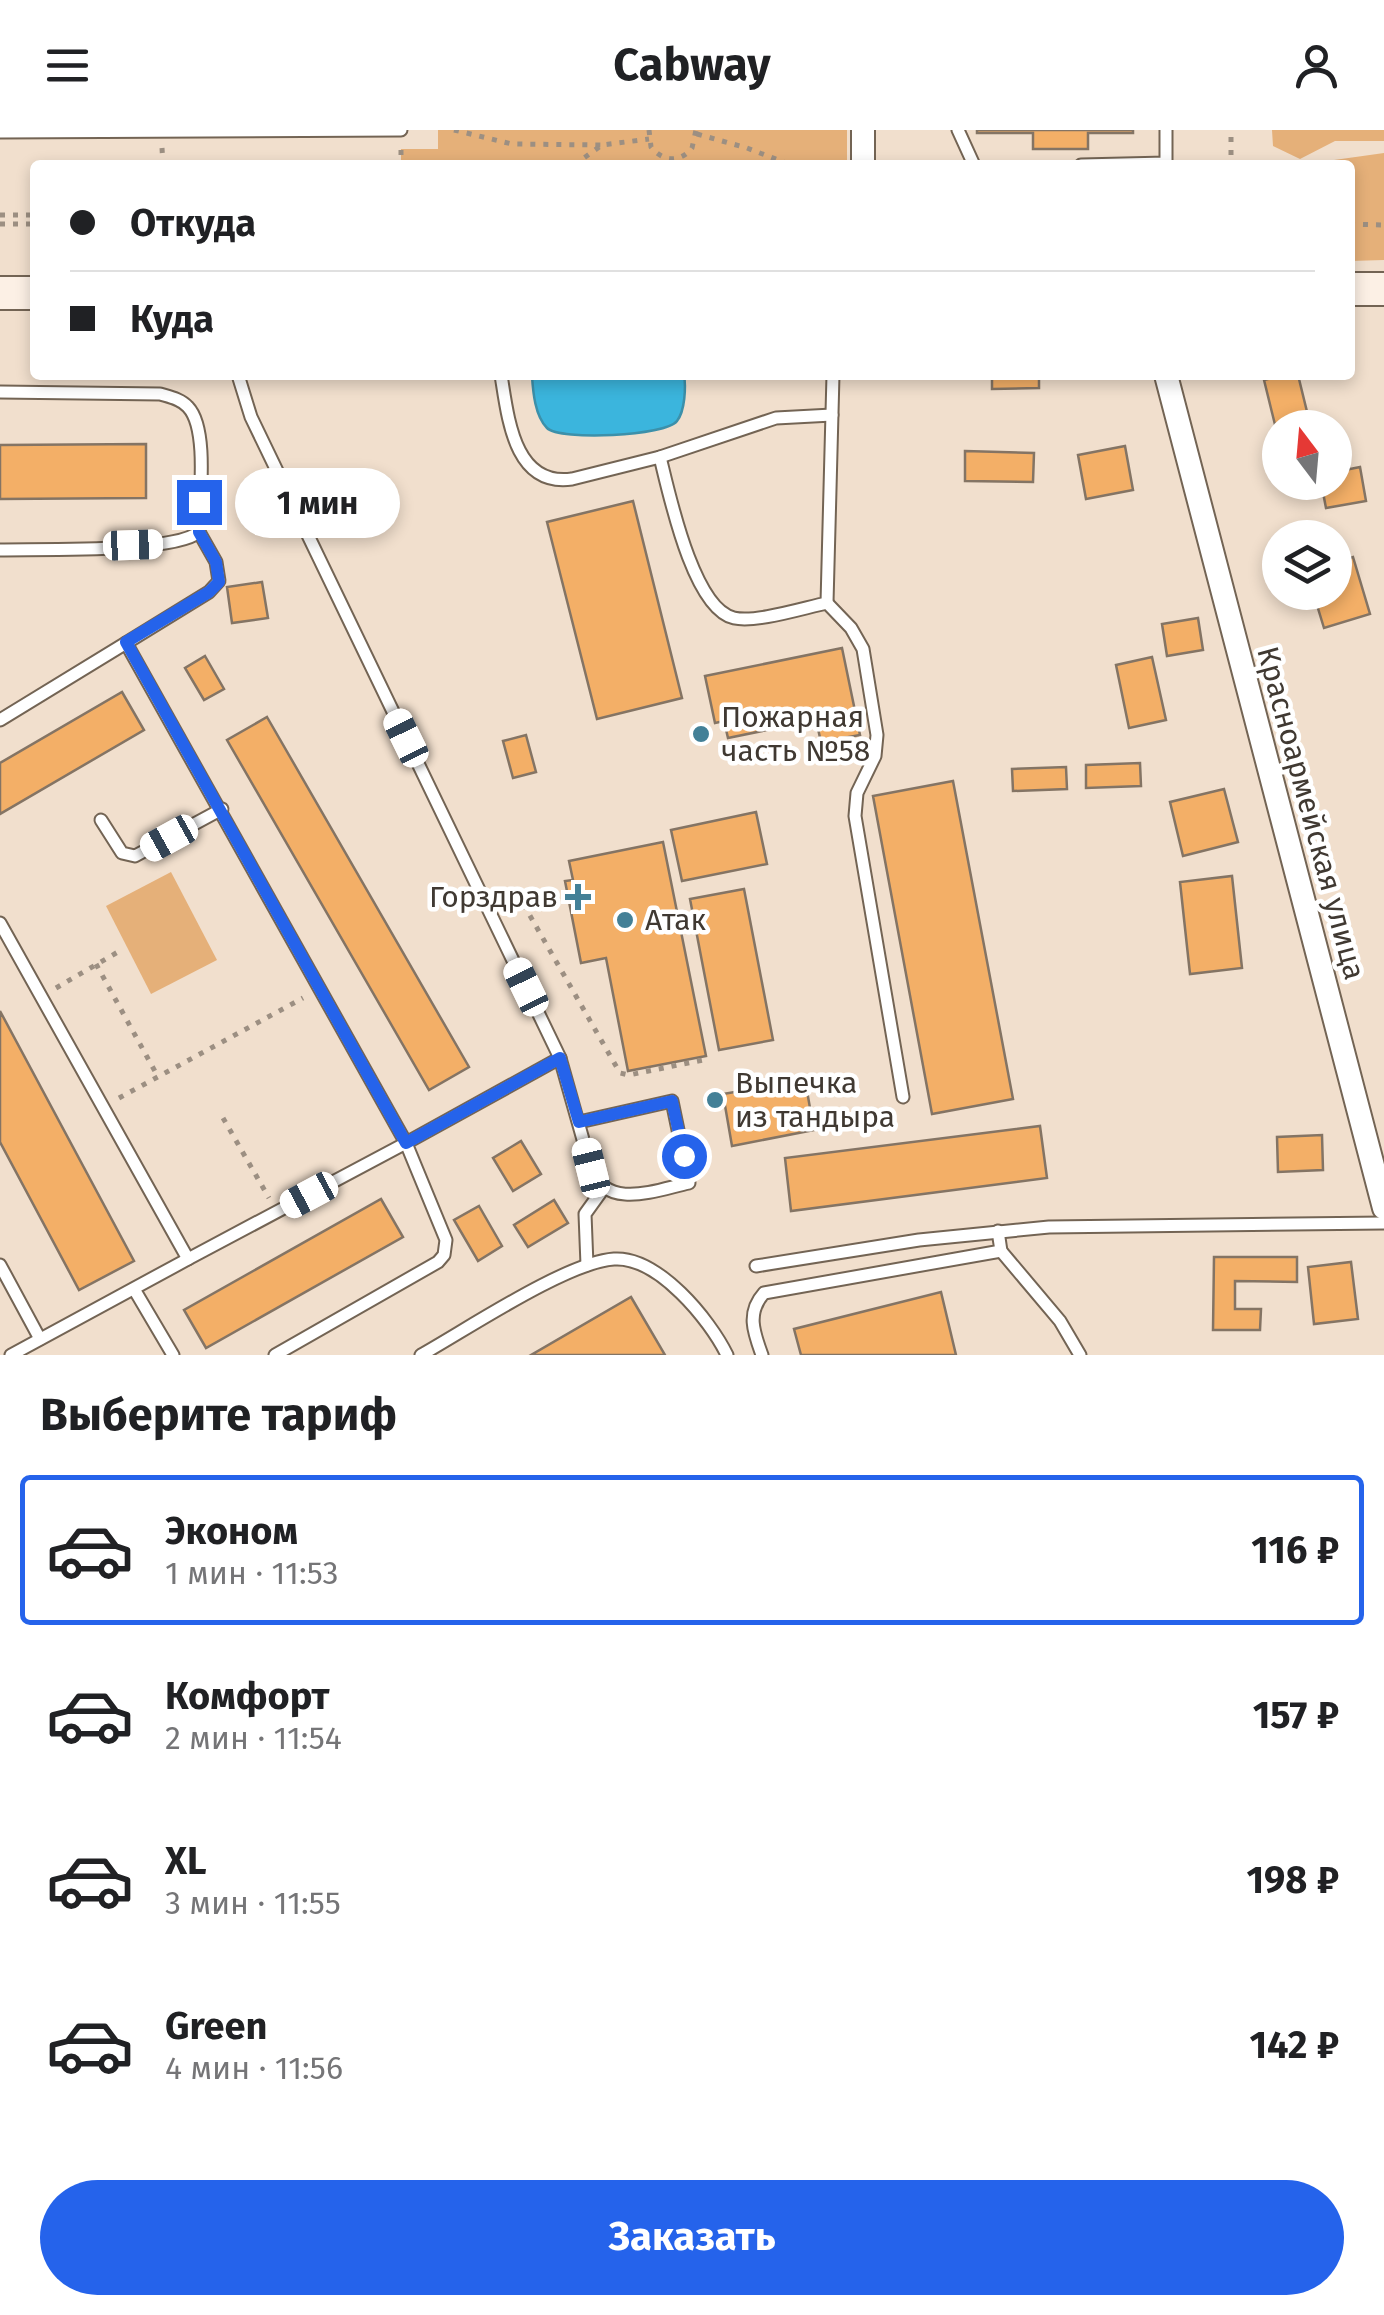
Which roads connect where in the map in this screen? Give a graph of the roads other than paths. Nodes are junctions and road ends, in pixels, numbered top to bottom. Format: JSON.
{"nodes":[{"id":1,"x":401,"y":130,"type":"edge"},
{"id":2,"x":863,"y":130,"type":"edge"},
{"id":3,"x":958,"y":130,"type":"edge"},
{"id":4,"x":1166,"y":130,"type":"edge"},
{"id":5,"x":0,"y":132,"type":"edge"},
{"id":6,"x":863,"y":160,"type":"edge"},
{"id":7,"x":972,"y":160,"type":"edge"},
{"id":8,"x":1166,"y":160,"type":"edge"},
{"id":9,"x":1355,"y":289,"type":"edge"},
{"id":10,"x":1384,"y":289,"type":"edge"},
{"id":11,"x":0,"y":292,"type":"edge"},
{"id":12,"x":30,"y":293,"type":"edge"},
{"id":13,"x":240,"y":380,"type":"edge"},
{"id":14,"x":502,"y":380,"type":"edge"},
{"id":15,"x":834,"y":380,"type":"edge"},
{"id":16,"x":1167,"y":380,"type":"edge"},
{"id":17,"x":0,"y":392,"type":"edge"},
{"id":18,"x":832,"y":415,"type":"junction"},
{"id":19,"x":660,"y":458,"type":"junction"},
{"id":20,"x":199,"y":532,"type":"junction"},
{"id":21,"x":0,"y":550,"type":"edge"},
{"id":22,"x":827,"y":603,"type":"junction"},
{"id":23,"x":126,"y":642,"type":"junction"},
{"id":24,"x":0,"y":720,"type":"edge"},
{"id":25,"x":222,"y":809,"type":"junction"},
{"id":26,"x":102,"y":820,"type":"dead end"},
{"id":27,"x":0,"y":924,"type":"edge"},
{"id":28,"x":560,"y":1058,"type":"junction"},
{"id":29,"x":903,"y":1097,"type":"dead end"},
{"id":30,"x":579,"y":1122,"type":"junction"},
{"id":31,"x":406,"y":1143,"type":"junction"},
{"id":32,"x":603,"y":1188,"type":"junction"},
{"id":33,"x":1384,"y":1208,"type":"edge"},
{"id":34,"x":1384,"y":1223,"type":"edge"},
{"id":35,"x":998,"y":1231,"type":"junction"},
{"id":36,"x":1001,"y":1251,"type":"junction"},
{"id":37,"x":188,"y":1259,"type":"junction"},
{"id":38,"x":0,"y":1264,"type":"edge"},
{"id":39,"x":587,"y":1265,"type":"junction"},
{"id":40,"x":756,"y":1266,"type":"dead end"},
{"id":41,"x":134,"y":1289,"type":"junction"},
{"id":42,"x":40,"y":1339,"type":"junction"},
{"id":43,"x":11,"y":1355,"type":"edge"},
{"id":44,"x":172,"y":1355,"type":"edge"},
{"id":45,"x":276,"y":1355,"type":"edge"},
{"id":46,"x":421,"y":1355,"type":"edge"},
{"id":47,"x":727,"y":1355,"type":"edge"},
{"id":48,"x":762,"y":1355,"type":"edge"},
{"id":49,"x":1080,"y":1355,"type":"edge"}],
"edges":[{"from":1,"to":5,"type":"lane"},
{"from":2,"to":6,"type":"street"},
{"from":3,"to":7,"type":"lane"},
{"from":4,"to":8,"type":"lane"},
{"from":9,"to":10,"type":"main road"},
{"from":11,"to":12,"type":"main road"},
{"from":13,"to":28,"type":"lane"},
{"from":14,"to":19,"type":"lane"},
{"from":15,"to":18,"type":"lane"},
{"from":16,"to":33,"type":"street","name":"Красноармейская улица"},
{"from":17,"to":20,"type":"lane"},
{"from":18,"to":19,"type":"lane"},
{"from":18,"to":22,"type":"lane"},
{"from":19,"to":22,"type":"lane"},
{"from":20,"to":21,"type":"lane"},
{"from":20,"to":23,"type":"lane"},
{"from":22,"to":29,"type":"lane"},
{"from":23,"to":24,"type":"lane"},
{"from":23,"to":25,"type":"lane"},
{"from":25,"to":26,"type":"lane"},
{"from":25,"to":31,"type":"lane"},
{"from":27,"to":37,"type":"lane"},
{"from":28,"to":30,"type":"lane"},
{"from":28,"to":31,"type":"lane"},
{"from":30,"to":32,"type":"lane"},
{"from":30,"to":32,"type":"lane"},
{"from":31,"to":37,"type":"lane"},
{"from":31,"to":45,"type":"lane"},
{"from":32,"to":39,"type":"lane"},
{"from":34,"to":35,"type":"lane"},
{"from":35,"to":36,"type":"lane"},
{"from":35,"to":40,"type":"lane"},
{"from":36,"to":48,"type":"lane"},
{"from":36,"to":49,"type":"lane"},
{"from":37,"to":41,"type":"lane"},
{"from":38,"to":42,"type":"lane"},
{"from":39,"to":46,"type":"lane"},
{"from":39,"to":47,"type":"lane"},
{"from":41,"to":42,"type":"lane"},
{"from":41,"to":44,"type":"lane"},
{"from":42,"to":43,"type":"lane"}]}
